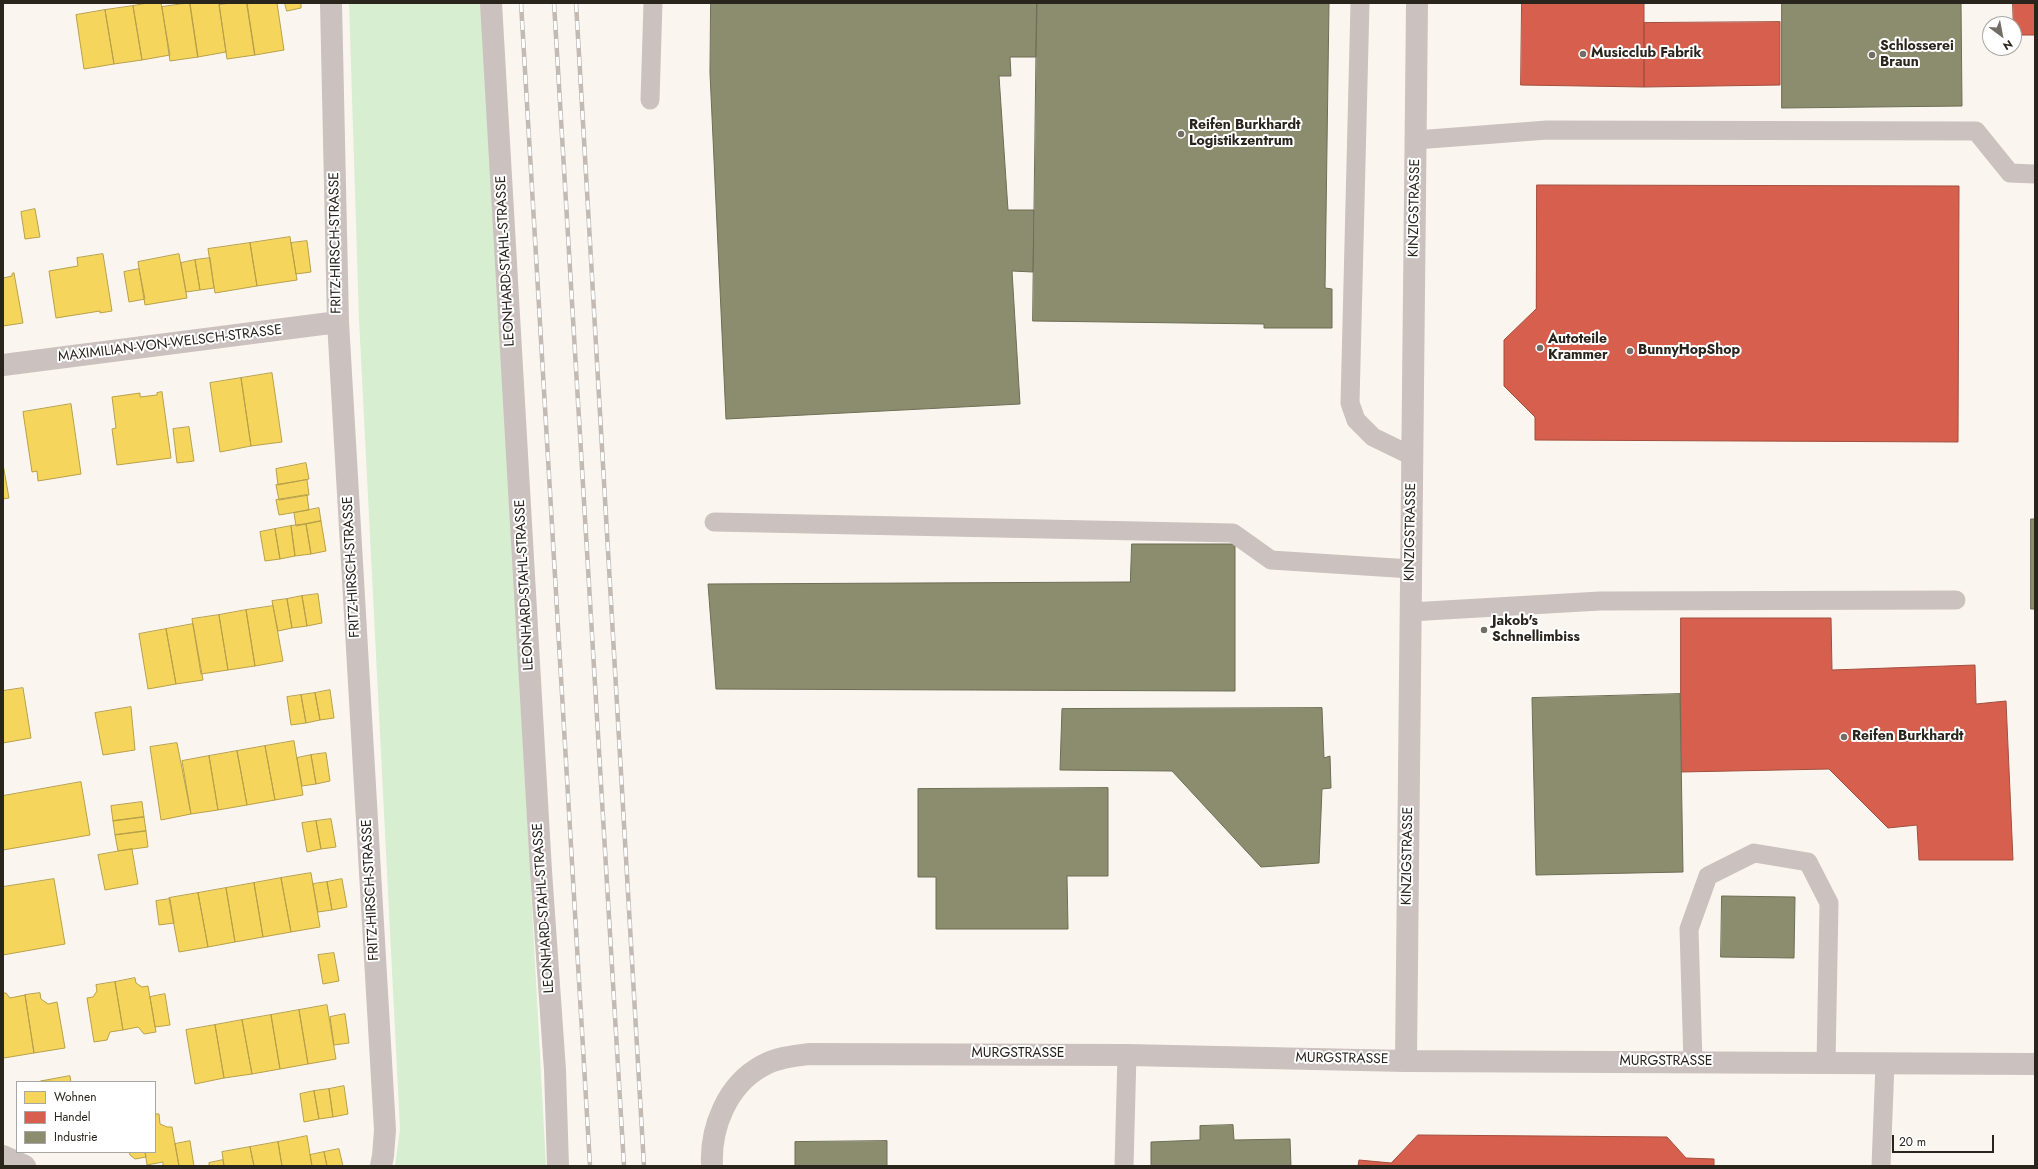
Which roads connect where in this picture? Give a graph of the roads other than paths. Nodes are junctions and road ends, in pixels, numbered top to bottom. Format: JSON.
{"nodes":[{"id":1,"x":331,"y":3,"type":"edge"},
{"id":2,"x":491,"y":3,"type":"edge"},
{"id":3,"x":653,"y":3,"type":"edge"},
{"id":4,"x":1360,"y":3,"type":"edge"},
{"id":5,"x":1417,"y":3,"type":"edge"},
{"id":6,"x":650,"y":100,"type":"dead end"},
{"id":7,"x":1416,"y":140,"type":"junction"},
{"id":8,"x":2035,"y":174,"type":"edge"},
{"id":9,"x":338,"y":322,"type":"junction"},
{"id":10,"x":3,"y":365,"type":"edge"},
{"id":11,"x":1412,"y":456,"type":"junction"},
{"id":12,"x":714,"y":522,"type":"dead end"},
{"id":13,"x":1411,"y":569,"type":"junction"},
{"id":14,"x":1956,"y":600,"type":"dead end"},
{"id":15,"x":1410,"y":612,"type":"junction"},
{"id":16,"x":1127,"y":1055,"type":"junction"},
{"id":17,"x":1406,"y":1061,"type":"junction"},
{"id":18,"x":1693,"y":1062,"type":"junction"},
{"id":19,"x":1826,"y":1063,"type":"junction"},
{"id":20,"x":1885,"y":1064,"type":"junction"},
{"id":21,"x":2035,"y":1064,"type":"edge"},
{"id":22,"x":3,"y":1156,"type":"edge"},
{"id":23,"x":712,"y":1163,"type":"edge"},
{"id":24,"x":25,"y":1166,"type":"edge"},
{"id":25,"x":381,"y":1166,"type":"edge"},
{"id":26,"x":558,"y":1166,"type":"edge"},
{"id":27,"x":1124,"y":1166,"type":"edge"},
{"id":28,"x":1881,"y":1166,"type":"edge"}],
"edges":[{"from":1,"to":9,"type":"street","name":"FRITZ-HIRSCH-STRASSE"},
{"from":2,"to":26,"type":"street","name":"LEONHARD-STAHL-STRASSE"},
{"from":3,"to":6,"type":"lane"},
{"from":4,"to":11,"type":"lane"},
{"from":5,"to":7,"type":"street","name":"KINZIGSTRASSE"},
{"from":7,"to":8,"type":"lane"},
{"from":7,"to":11,"type":"street","name":"KINZIGSTRASSE"},
{"from":9,"to":10,"type":"street","name":"MAXIMILIAN-VON-WELSCH-STRASSE"},
{"from":9,"to":25,"type":"street","name":"FRITZ-HIRSCH-STRASSE"},
{"from":11,"to":13,"type":"street","name":"KINZIGSTRASSE"},
{"from":12,"to":13,"type":"lane"},
{"from":13,"to":15,"type":"street","name":"KINZIGSTRASSE"},
{"from":14,"to":15,"type":"lane"},
{"from":15,"to":17,"type":"street","name":"KINZIGSTRASSE"},
{"from":16,"to":17,"type":"street","name":"MURGSTRASSE"},
{"from":16,"to":23,"type":"street","name":"MURGSTRASSE"},
{"from":16,"to":27,"type":"lane"},
{"from":17,"to":18,"type":"street","name":"MURGSTRASSE"},
{"from":18,"to":19,"type":"street","name":"MURGSTRASSE"},
{"from":18,"to":19,"type":"lane"},
{"from":19,"to":20,"type":"street","name":"MURGSTRASSE"},
{"from":20,"to":21,"type":"street","name":"MURGSTRASSE"},
{"from":20,"to":28,"type":"lane"},
{"from":22,"to":24,"type":"street"}]}
